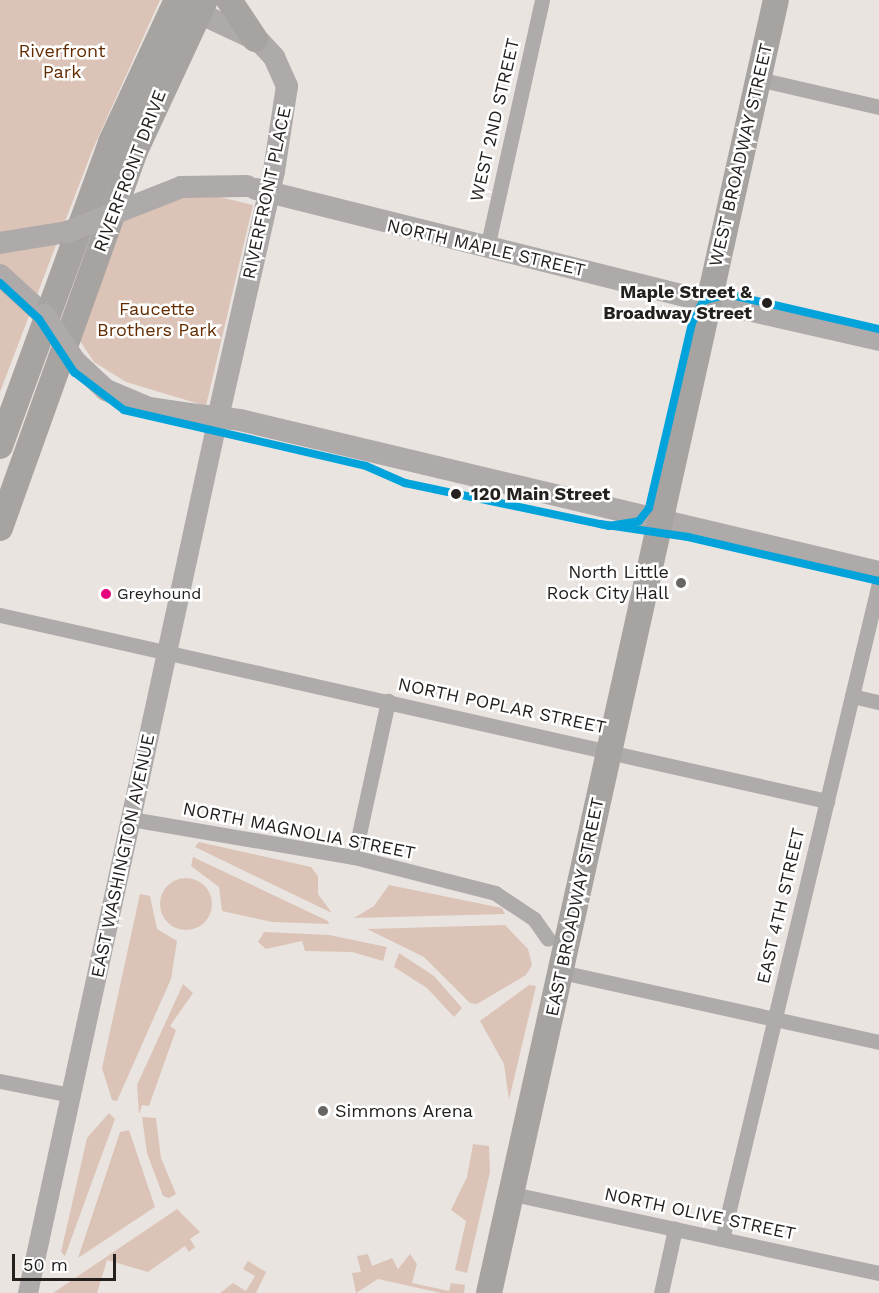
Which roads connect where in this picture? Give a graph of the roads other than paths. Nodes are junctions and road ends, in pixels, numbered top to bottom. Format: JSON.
{"nodes":[{"id":1,"x":229,"y":0,"type":"edge"},
{"id":2,"x":542,"y":0,"type":"edge"},
{"id":3,"x":776,"y":0,"type":"edge"},
{"id":4,"x":176,"y":1,"type":"edge"},
{"id":5,"x":202,"y":6,"type":"edge"},
{"id":6,"x":255,"y":39,"type":"junction"},
{"id":7,"x":758,"y":79,"type":"junction"},
{"id":8,"x":879,"y":107,"type":"edge"},
{"id":9,"x":268,"y":192,"type":"junction"},
{"id":10,"x":0,"y":243,"type":"edge"},
{"id":11,"x":487,"y":248,"type":"junction"},
{"id":12,"x":0,"y":275,"type":"edge"},
{"id":13,"x":708,"y":302,"type":"junction"},
{"id":14,"x":879,"y":341,"type":"edge"},
{"id":15,"x":218,"y":418,"type":"junction"},
{"id":16,"x":0,"y":446,"type":"edge"},
{"id":17,"x":658,"y":521,"type":"junction"},
{"id":18,"x":0,"y":528,"type":"edge"},
{"id":19,"x":879,"y":572,"type":"edge"},
{"id":20,"x":879,"y":583,"type":"edge"},
{"id":21,"x":0,"y":615,"type":"edge"},
{"id":22,"x":167,"y":653,"type":"junction"},
{"id":23,"x":852,"y":696,"type":"junction"},
{"id":24,"x":388,"y":701,"type":"junction"},
{"id":25,"x":879,"y":702,"type":"edge"},
{"id":26,"x":609,"y":750,"type":"junction"},
{"id":27,"x":827,"y":801,"type":"junction"},
{"id":28,"x":131,"y":819,"type":"junction"},
{"id":29,"x":354,"y":857,"type":"junction"},
{"id":30,"x":548,"y":939,"type":"dead end"},
{"id":31,"x":561,"y":972,"type":"junction"},
{"id":32,"x":774,"y":1019,"type":"junction"},
{"id":33,"x":879,"y":1042,"type":"edge"},
{"id":34,"x":0,"y":1081,"type":"edge"},
{"id":35,"x":71,"y":1095,"type":"junction"},
{"id":36,"x":513,"y":1194,"type":"junction"},
{"id":37,"x":675,"y":1229,"type":"junction"},
{"id":38,"x":722,"y":1239,"type":"junction"},
{"id":39,"x":879,"y":1273,"type":"edge"},
{"id":40,"x":28,"y":1293,"type":"edge"},
{"id":41,"x":489,"y":1293,"type":"edge"},
{"id":42,"x":661,"y":1293,"type":"edge"}],
"edges":[{"from":1,"to":6,"type":"main road"},
{"from":2,"to":11,"type":"street","name":"WEST 2ND STREET"},
{"from":3,"to":7,"type":"main road","name":"WEST BROADWAY STREET"},
{"from":4,"to":5,"type":"main road"},
{"from":4,"to":16,"type":"main road","name":"RIVERFRONT DRIVE"},
{"from":5,"to":6,"type":"main road","name":"RIVERFRONT PLACE"},
{"from":5,"to":18,"type":"main road","name":"RIVERFRONT DRIVE"},
{"from":6,"to":9,"type":"main road","name":"RIVERFRONT PLACE"},
{"from":7,"to":8,"type":"street"},
{"from":7,"to":13,"type":"main road","name":"WEST BROADWAY STREET"},
{"from":9,"to":10,"type":"main road","name":"NORTH MAPLE STREET","bridge":true},
{"from":9,"to":11,"type":"main road","name":"NORTH MAPLE STREET"},
{"from":9,"to":15,"type":"main road","name":"RIVERFRONT PLACE"},
{"from":11,"to":13,"type":"main road","name":"NORTH MAPLE STREET"},
{"from":12,"to":15,"type":"main road","bridge":true},
{"from":13,"to":14,"type":"street","name":"NORTH MAPLE STREET"},
{"from":13,"to":17,"type":"main road","name":"WEST BROADWAY STREET"},
{"from":15,"to":17,"type":"main road"},
{"from":15,"to":22,"type":"street","name":"EAST WASHINGTON AVENUE"},
{"from":17,"to":19,"type":"main road"},
{"from":17,"to":26,"type":"main road","name":"EAST BROADWAY STREET"},
{"from":20,"to":23,"type":"street","name":"EAST 4TH STREET"},
{"from":21,"to":22,"type":"street","name":"NORTH POPLAR STREET"},
{"from":22,"to":24,"type":"street","name":"NORTH POPLAR STREET"},
{"from":22,"to":28,"type":"street","name":"EAST WASHINGTON AVENUE"},
{"from":23,"to":25,"type":"street"},
{"from":23,"to":27,"type":"street","name":"EAST 4TH STREET"},
{"from":24,"to":26,"type":"street","name":"NORTH POPLAR STREET"},
{"from":24,"to":29,"type":"street"},
{"from":26,"to":27,"type":"street","name":"NORTH POPLAR STREET"},
{"from":26,"to":31,"type":"main road","name":"EAST BROADWAY STREET"},
{"from":27,"to":32,"type":"street","name":"EAST 4TH STREET"},
{"from":28,"to":29,"type":"street","name":"NORTH MAGNOLIA STREET"},
{"from":28,"to":35,"type":"street","name":"EAST WASHINGTON AVENUE"},
{"from":29,"to":30,"type":"street","name":"NORTH MAGNOLIA STREET"},
{"from":31,"to":32,"type":"street"},
{"from":31,"to":36,"type":"main road","name":"EAST BROADWAY STREET"},
{"from":32,"to":33,"type":"street"},
{"from":32,"to":38,"type":"street","name":"EAST 4TH STREET"},
{"from":34,"to":35,"type":"street"},
{"from":35,"to":40,"type":"street","name":"EAST WASHINGTON AVENUE"},
{"from":36,"to":37,"type":"street","name":"NORTH OLIVE STREET"},
{"from":36,"to":41,"type":"main road","name":"EAST BROADWAY STREET"},
{"from":37,"to":38,"type":"street","name":"NORTH OLIVE STREET"},
{"from":37,"to":42,"type":"street"},
{"from":38,"to":39,"type":"street","name":"NORTH OLIVE STREET"}]}
